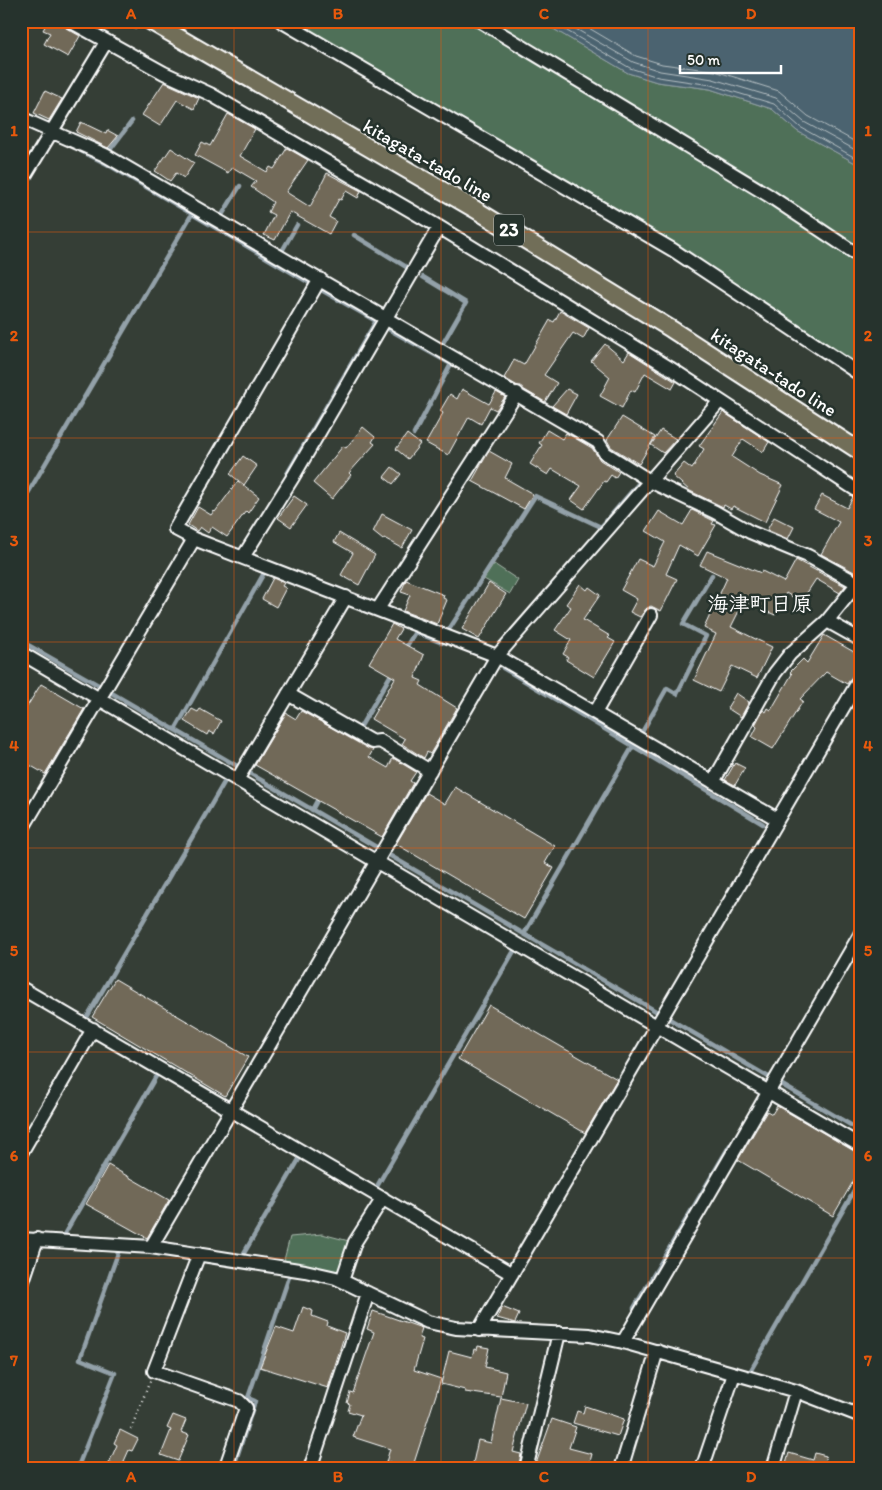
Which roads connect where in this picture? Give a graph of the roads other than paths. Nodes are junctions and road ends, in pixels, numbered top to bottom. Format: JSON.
{"nodes":[{"id":1,"x":70,"y":21,"type":"edge"},
{"id":2,"x":150,"y":21,"type":"edge"},
{"id":3,"x":281,"y":21,"type":"edge"},
{"id":4,"x":480,"y":21,"type":"edge"},
{"id":5,"x":106,"y":42,"type":"junction"},
{"id":6,"x":21,"y":118,"type":"edge"},
{"id":7,"x":52,"y":130,"type":"junction"},
{"id":8,"x":21,"y":182,"type":"edge"},
{"id":9,"x":439,"y":227,"type":"junction"},
{"id":10,"x":861,"y":258,"type":"edge"},
{"id":11,"x":320,"y":279,"type":"junction"},
{"id":12,"x":386,"y":316,"type":"junction"},
{"id":13,"x":861,"y":374,"type":"edge"},
{"id":14,"x":517,"y":393,"type":"junction"},
{"id":15,"x":720,"y":402,"type":"junction"},
{"id":16,"x":861,"y":452,"type":"edge"},
{"id":17,"x":650,"y":481,"type":"junction"},
{"id":18,"x":861,"y":493,"type":"edge"},
{"id":19,"x":194,"y":539,"type":"junction"},
{"id":20,"x":244,"y":557,"type":"junction"},
{"id":21,"x":859,"y":581,"type":"edge"},
{"id":22,"x":346,"y":597,"type":"junction"},
{"id":23,"x":378,"y":609,"type":"junction"},
{"id":24,"x":651,"y":615,"type":"dead end"},
{"id":25,"x":826,"y":620,"type":"junction"},
{"id":26,"x":861,"y":640,"type":"edge"},
{"id":27,"x":21,"y":653,"type":"edge"},
{"id":28,"x":497,"y":656,"type":"junction"},
{"id":29,"x":861,"y":677,"type":"edge"},
{"id":30,"x":288,"y":694,"type":"junction"},
{"id":31,"x":98,"y":698,"type":"junction"},
{"id":32,"x":595,"y":713,"type":"junction"},
{"id":33,"x":430,"y":771,"type":"junction"},
{"id":34,"x":239,"y":778,"type":"junction"},
{"id":35,"x":713,"y":782,"type":"junction"},
{"id":36,"x":777,"y":819,"type":"junction"},
{"id":37,"x":21,"y":831,"type":"edge"},
{"id":38,"x":377,"y":861,"type":"junction"},
{"id":39,"x":861,"y":933,"type":"edge"},
{"id":40,"x":21,"y":988,"type":"edge"},
{"id":41,"x":658,"y":1023,"type":"junction"},
{"id":42,"x":93,"y":1029,"type":"junction"},
{"id":43,"x":770,"y":1089,"type":"junction"},
{"id":44,"x":231,"y":1108,"type":"junction"},
{"id":45,"x":861,"y":1146,"type":"edge"},
{"id":46,"x":21,"y":1153,"type":"edge"},
{"id":47,"x":383,"y":1198,"type":"junction"},
{"id":48,"x":21,"y":1239,"type":"edge"},
{"id":49,"x":37,"y":1240,"type":"junction"},
{"id":50,"x":151,"y":1248,"type":"junction"},
{"id":51,"x":199,"y":1254,"type":"junction"},
{"id":52,"x":512,"y":1274,"type":"junction"},
{"id":53,"x":342,"y":1281,"type":"junction"},
{"id":54,"x":21,"y":1287,"type":"edge"},
{"id":55,"x":368,"y":1293,"type":"junction"},
{"id":56,"x":479,"y":1330,"type":"junction"},
{"id":57,"x":559,"y":1333,"type":"junction"},
{"id":58,"x":623,"y":1342,"type":"junction"},
{"id":59,"x":657,"y":1351,"type":"junction"},
{"id":60,"x":734,"y":1374,"type":"junction"},
{"id":61,"x":796,"y":1391,"type":"junction"},
{"id":62,"x":861,"y":1416,"type":"edge"},
{"id":63,"x":225,"y":1469,"type":"edge"},
{"id":64,"x":310,"y":1469,"type":"edge"},
{"id":65,"x":526,"y":1469,"type":"edge"},
{"id":66,"x":621,"y":1469,"type":"edge"},
{"id":67,"x":702,"y":1469,"type":"edge"},
{"id":68,"x":773,"y":1469,"type":"edge"}],
"edges":[{"from":1,"to":5,"type":"street"},
{"from":2,"to":16,"type":"main road","name":"kitagata-tado line","number":"23"},
{"from":3,"to":13,"type":"street"},
{"from":4,"to":10,"type":"street"},
{"from":5,"to":7,"type":"street"},
{"from":5,"to":9,"type":"street"},
{"from":6,"to":7,"type":"street"},
{"from":7,"to":8,"type":"street"},
{"from":7,"to":11,"type":"street"},
{"from":9,"to":12,"type":"street"},
{"from":9,"to":15,"type":"street"},
{"from":11,"to":12,"type":"street"},
{"from":11,"to":19,"type":"street"},
{"from":12,"to":14,"type":"street"},
{"from":12,"to":20,"type":"street"},
{"from":14,"to":17,"type":"street"},
{"from":14,"to":23,"type":"street"},
{"from":15,"to":17,"type":"street"},
{"from":15,"to":18,"type":"street"},
{"from":17,"to":21,"type":"street"},
{"from":17,"to":28,"type":"street"},
{"from":19,"to":20,"type":"street"},
{"from":19,"to":31,"type":"street"},
{"from":20,"to":22,"type":"street"},
{"from":21,"to":25,"type":"street"},
{"from":22,"to":23,"type":"street"},
{"from":22,"to":30,"type":"street"},
{"from":23,"to":28,"type":"street"},
{"from":24,"to":32,"type":"street"},
{"from":25,"to":26,"type":"street"},
{"from":25,"to":35,"type":"street"},
{"from":27,"to":31,"type":"street"},
{"from":28,"to":32,"type":"street"},
{"from":28,"to":33,"type":"street"},
{"from":29,"to":36,"type":"street"},
{"from":30,"to":33,"type":"street"},
{"from":30,"to":34,"type":"street"},
{"from":31,"to":34,"type":"street"},
{"from":31,"to":37,"type":"street"},
{"from":32,"to":35,"type":"street"},
{"from":33,"to":38,"type":"street"},
{"from":34,"to":38,"type":"street"},
{"from":35,"to":36,"type":"street"},
{"from":36,"to":41,"type":"street"},
{"from":38,"to":41,"type":"street"},
{"from":38,"to":44,"type":"street"},
{"from":39,"to":43,"type":"street"},
{"from":40,"to":42,"type":"street"},
{"from":41,"to":43,"type":"street"},
{"from":41,"to":52,"type":"street"},
{"from":42,"to":44,"type":"street"},
{"from":42,"to":46,"type":"street"},
{"from":43,"to":45,"type":"street"},
{"from":43,"to":58,"type":"street"},
{"from":44,"to":47,"type":"street"},
{"from":44,"to":50,"type":"street"},
{"from":47,"to":52,"type":"street"},
{"from":47,"to":53,"type":"street"},
{"from":48,"to":49,"type":"street"},
{"from":49,"to":50,"type":"street"},
{"from":49,"to":54,"type":"street"},
{"from":50,"to":51,"type":"street"},
{"from":51,"to":53,"type":"street"},
{"from":51,"to":63,"type":"street"},
{"from":52,"to":56,"type":"street"},
{"from":53,"to":55,"type":"street"},
{"from":55,"to":56,"type":"street"},
{"from":55,"to":64,"type":"street"},
{"from":56,"to":57,"type":"street"},
{"from":57,"to":58,"type":"street"},
{"from":57,"to":65,"type":"street"},
{"from":58,"to":59,"type":"street"},
{"from":59,"to":60,"type":"street"},
{"from":59,"to":66,"type":"street"},
{"from":60,"to":61,"type":"street"},
{"from":60,"to":67,"type":"street"},
{"from":61,"to":62,"type":"street"},
{"from":61,"to":68,"type":"street"}]}
